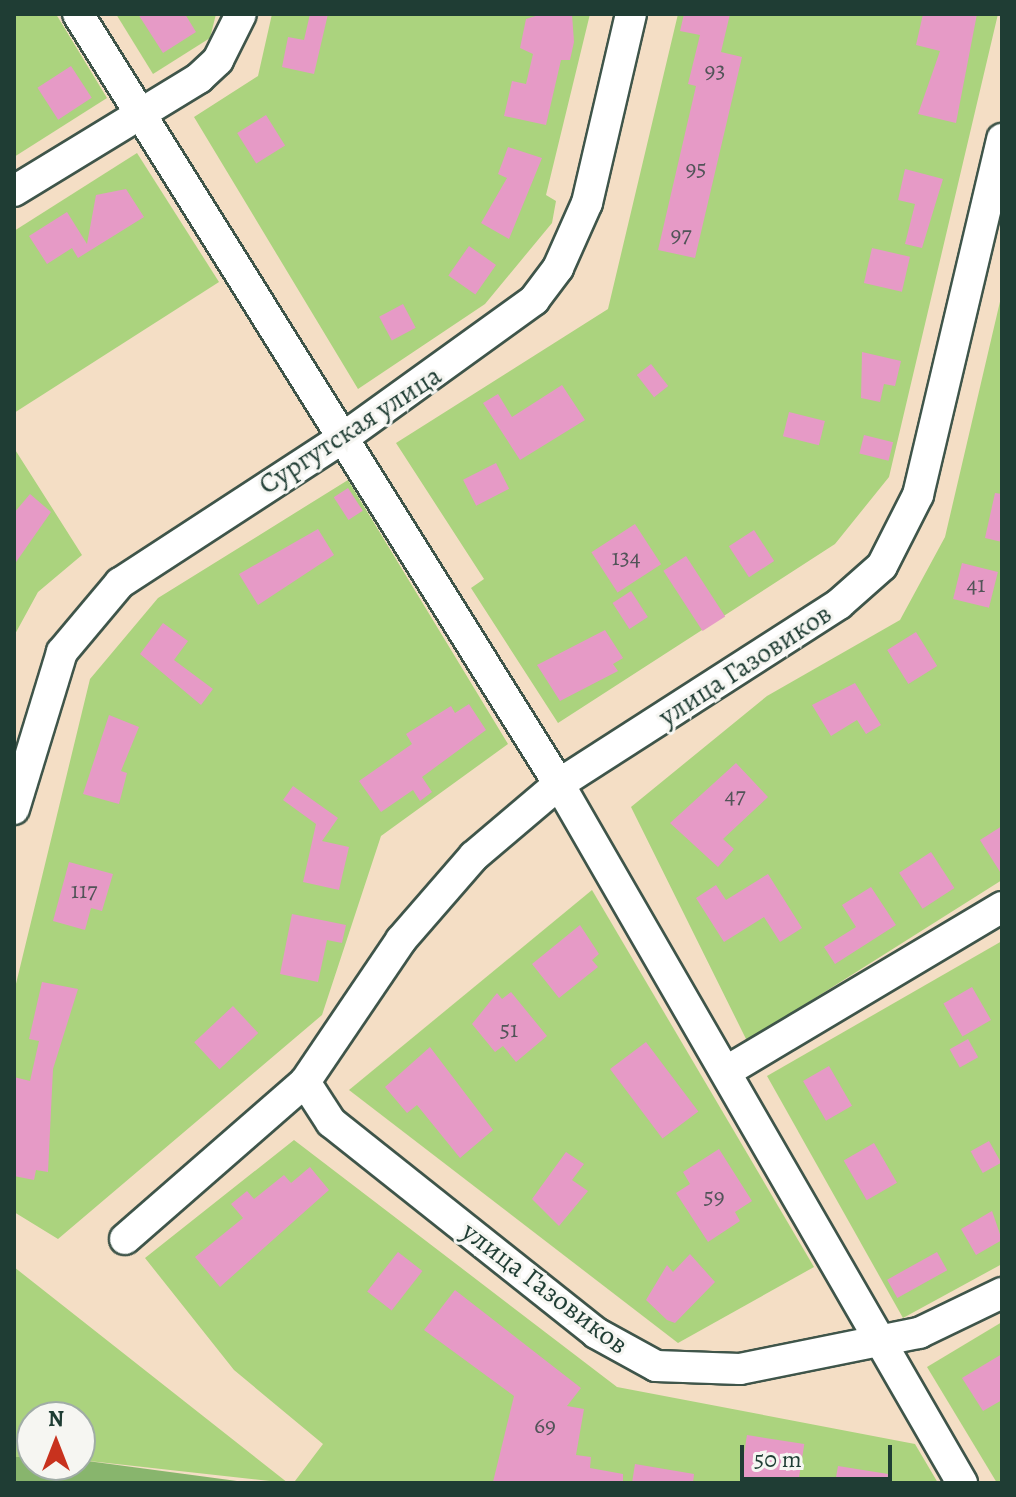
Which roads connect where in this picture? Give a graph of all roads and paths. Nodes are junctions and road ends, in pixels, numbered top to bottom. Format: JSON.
{"nodes":[{"id":1,"x":78,"y":14,"type":"edge"},
{"id":2,"x":241,"y":14,"type":"edge"},
{"id":3,"x":631,"y":14,"type":"edge"},
{"id":4,"x":141,"y":113,"type":"junction"},
{"id":5,"x":1002,"y":139,"type":"edge"},
{"id":6,"x":14,"y":191,"type":"edge"},
{"id":7,"x":991,"y":241,"type":"edge"},
{"id":8,"x":347,"y":435,"type":"junction"},
{"id":9,"x":559,"y":784,"type":"junction"},
{"id":10,"x":14,"y":809,"type":"edge"},
{"id":11,"x":1002,"y":907,"type":"edge"},
{"id":12,"x":727,"y":1071,"type":"junction"},
{"id":13,"x":305,"y":1082,"type":"junction"},
{"id":14,"x":125,"y":1239,"type":"dead end"},
{"id":15,"x":1002,"y":1293,"type":"edge"},
{"id":16,"x":883,"y":1339,"type":"junction"},
{"id":17,"x":962,"y":1483,"type":"edge"}],
"edges":[{"from":1,"to":4,"type":"street"},
{"from":2,"to":4,"type":"street"},
{"from":3,"to":8,"type":"street","name":"Сургутская улица"},
{"from":4,"to":6,"type":"street"},
{"from":4,"to":8,"type":"street"},
{"from":5,"to":7,"type":"street","name":"улица Газовиков"},
{"from":7,"to":9,"type":"street","name":"улица Газовиков"},
{"from":8,"to":9,"type":"street"},
{"from":8,"to":10,"type":"street","name":"Сургутская улица"},
{"from":9,"to":12,"type":"street"},
{"from":9,"to":13,"type":"street","name":"улица Газовиков"},
{"from":11,"to":12,"type":"street"},
{"from":12,"to":16,"type":"street"},
{"from":13,"to":14,"type":"street","name":"улица Газовиков"},
{"from":13,"to":16,"type":"street","name":"улица Газовиков"},
{"from":15,"to":16,"type":"street","name":"улица Газовиков"},
{"from":16,"to":17,"type":"street"}]}
